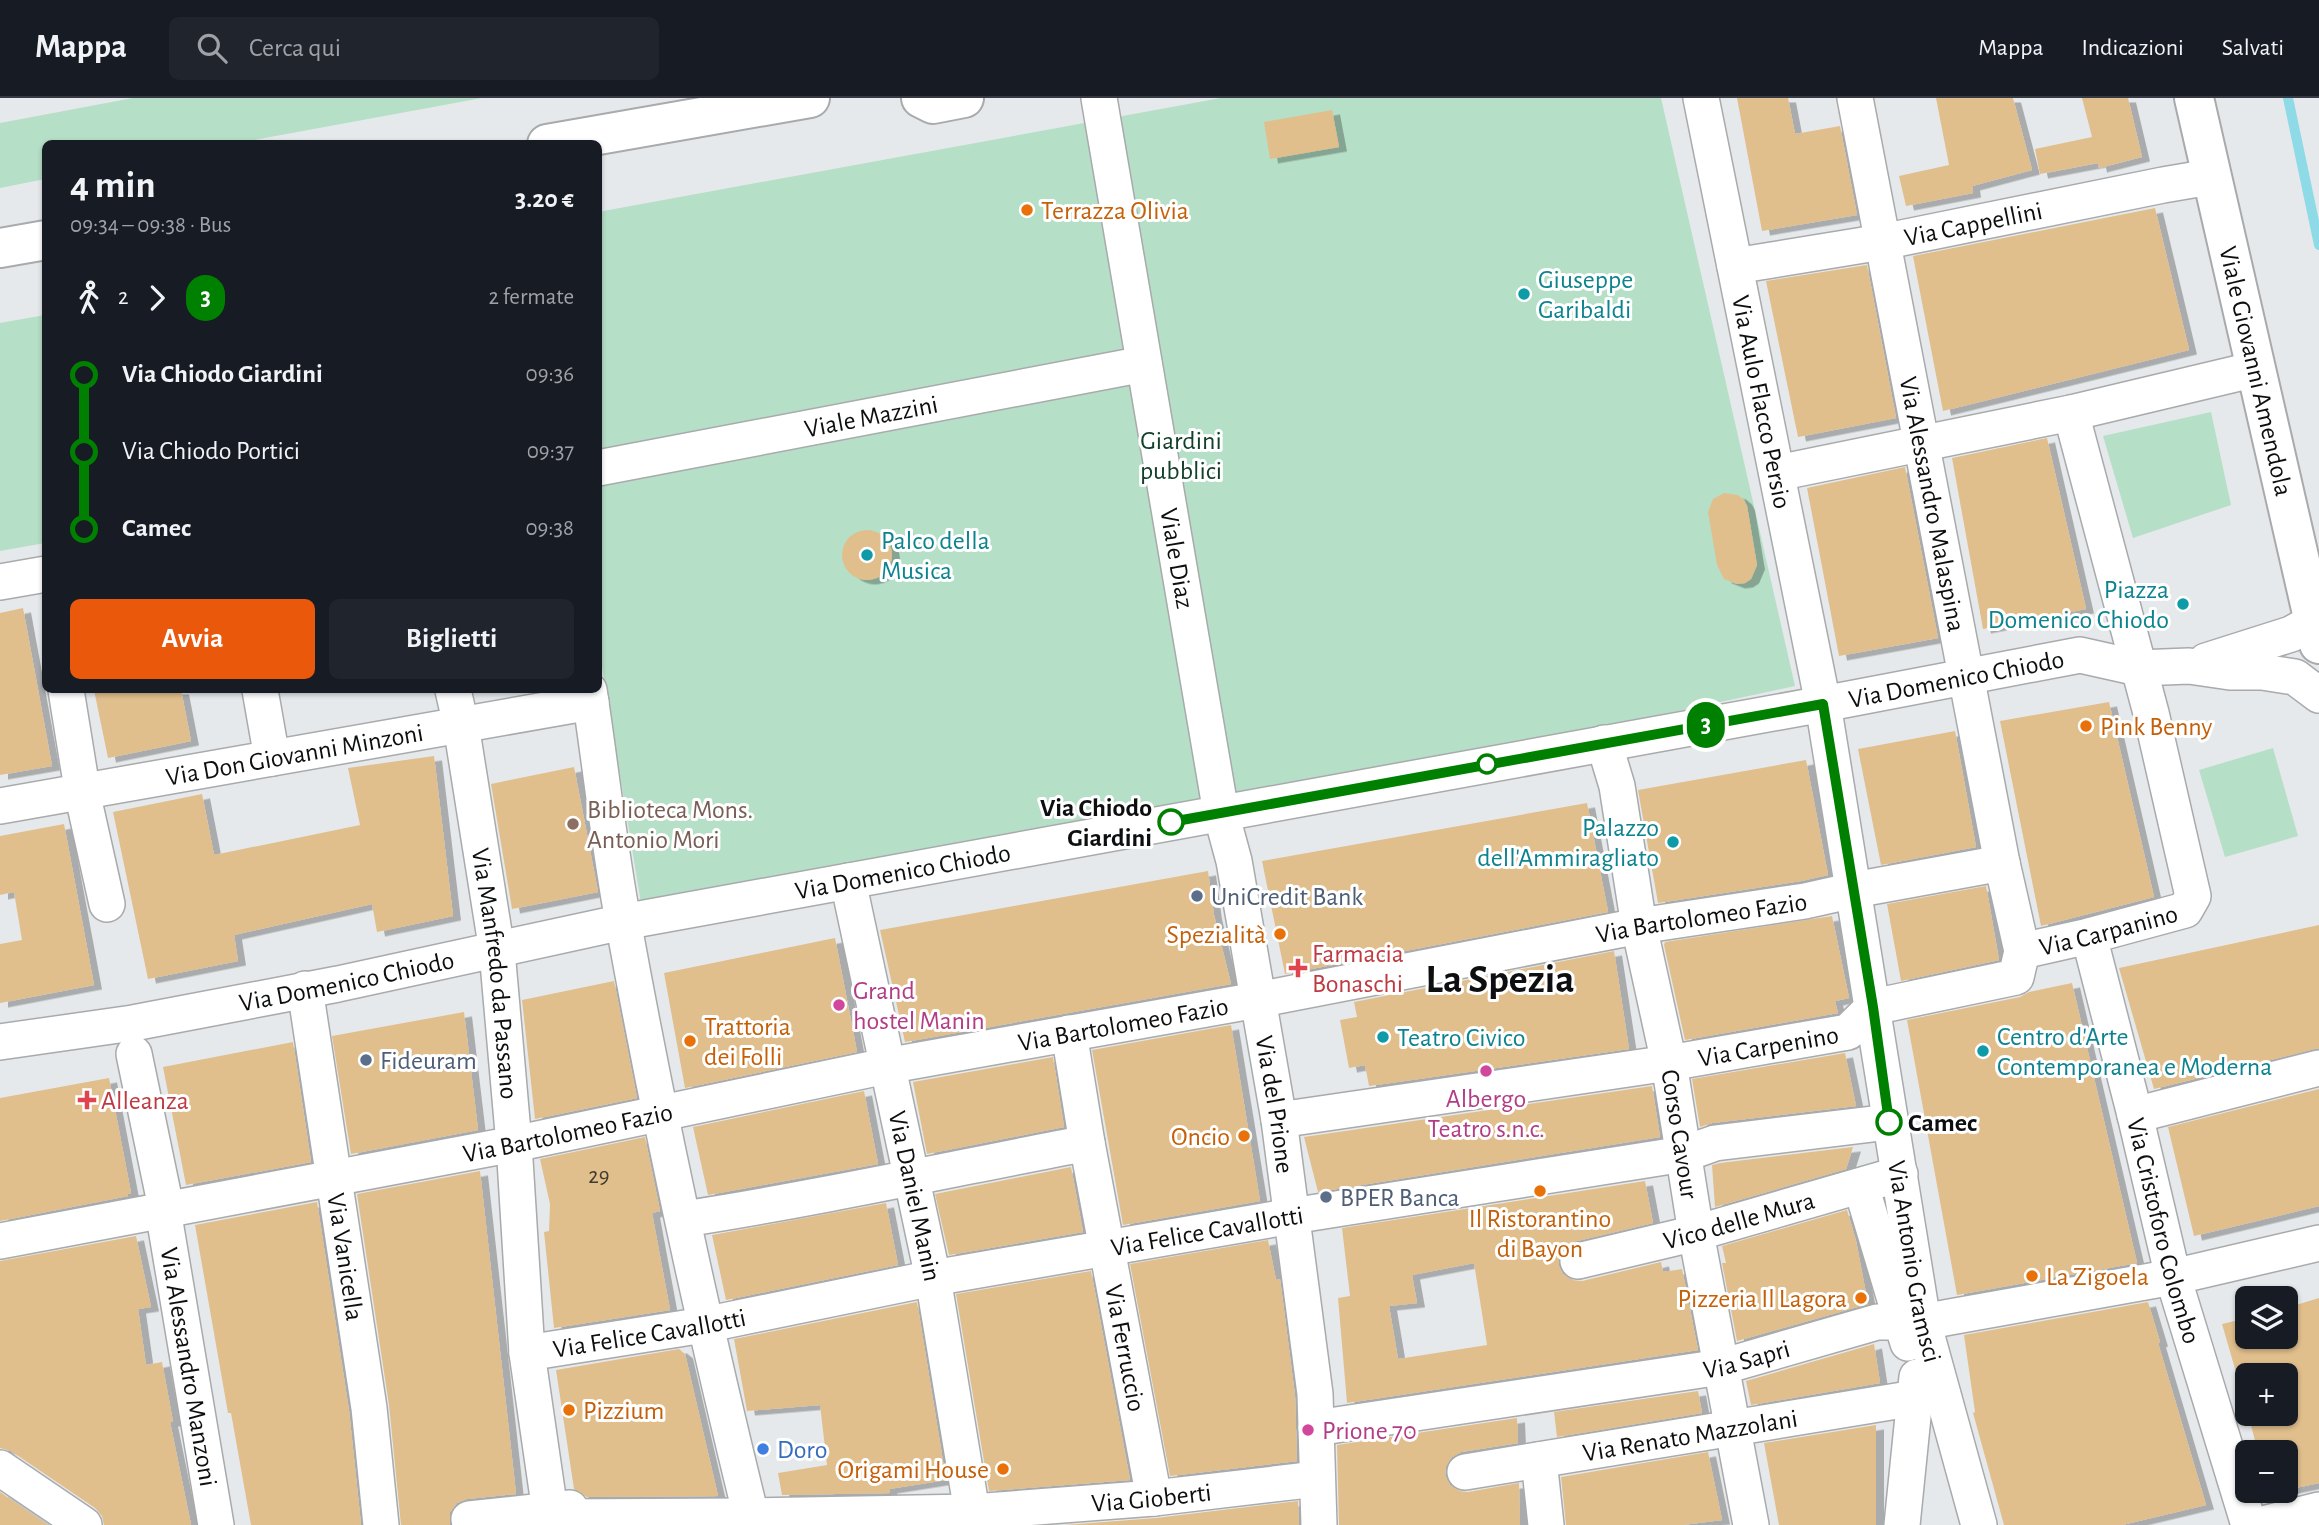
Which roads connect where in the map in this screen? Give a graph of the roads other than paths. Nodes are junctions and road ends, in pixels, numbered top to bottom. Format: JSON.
{"nodes":[{"id":1,"x":810,"y":98,"type":"edge"},
{"id":2,"x":921,"y":98,"type":"edge"},
{"id":3,"x":964,"y":98,"type":"edge"},
{"id":4,"x":1099,"y":98,"type":"edge"},
{"id":5,"x":1701,"y":98,"type":"edge"},
{"id":6,"x":1855,"y":98,"type":"edge"},
{"id":7,"x":2194,"y":98,"type":"edge"},
{"id":8,"x":570,"y":140,"type":"edge"},
{"id":9,"x":2210,"y":177,"type":"junction"},
{"id":10,"x":42,"y":241,"type":"edge"},
{"id":11,"x":1882,"y":242,"type":"junction"},
{"id":12,"x":0,"y":248,"type":"edge"},
{"id":13,"x":1735,"y":266,"type":"junction"},
{"id":14,"x":1144,"y":364,"type":"junction"},
{"id":15,"x":2256,"y":369,"type":"junction"},
{"id":16,"x":2071,"y":413,"type":"junction"},
{"id":17,"x":1921,"y":443,"type":"junction"},
{"id":18,"x":602,"y":467,"type":"edge"},
{"id":19,"x":1777,"y":473,"type":"junction"},
{"id":20,"x":42,"y":575,"type":"edge"},
{"id":21,"x":0,"y":582,"type":"edge"},
{"id":22,"x":2317,"y":633,"type":"edge"},
{"id":23,"x":2189,"y":666,"type":"junction"},
{"id":24,"x":2138,"y":668,"type":"junction"},
{"id":25,"x":1966,"y":675,"type":"junction"},
{"id":26,"x":66,"y":693,"type":"edge"},
{"id":27,"x":261,"y":693,"type":"edge"},
{"id":28,"x":454,"y":693,"type":"edge"},
{"id":29,"x":2319,"y":695,"type":"edge"},
{"id":30,"x":590,"y":696,"type":"edge"},
{"id":31,"x":1823,"y":704,"type":"junction"},
{"id":32,"x":461,"y":725,"type":"junction"},
{"id":33,"x":1604,"y":743,"type":"junction"},
{"id":34,"x":272,"y":758,"type":"junction"},
{"id":35,"x":83,"y":792,"type":"junction"},
{"id":36,"x":0,"y":806,"type":"edge"},
{"id":37,"x":1222,"y":813,"type":"junction"},
{"id":38,"x":2002,"y":863,"type":"junction"},
{"id":39,"x":848,"y":881,"type":"junction"},
{"id":40,"x":1854,"y":890,"type":"junction"},
{"id":41,"x":107,"y":904,"type":"dead end"},
{"id":42,"x":623,"y":922,"type":"junction"},
{"id":43,"x":1639,"y":926,"type":"junction"},
{"id":44,"x":2089,"y":936,"type":"junction"},
{"id":45,"x":2022,"y":950,"type":"junction"},
{"id":46,"x":496,"y":951,"type":"junction"},
{"id":47,"x":305,"y":989,"type":"junction"},
{"id":48,"x":1258,"y":1000,"type":"junction"},
{"id":49,"x":1873,"y":1007,"type":"junction"},
{"id":50,"x":1069,"y":1033,"type":"junction"},
{"id":51,"x":0,"y":1042,"type":"edge"},
{"id":52,"x":134,"y":1054,"type":"dead end"},
{"id":53,"x":1669,"y":1063,"type":"junction"},
{"id":54,"x":886,"y":1066,"type":"junction"},
{"id":55,"x":2319,"y":1068,"type":"edge"},
{"id":56,"x":659,"y":1113,"type":"junction"},
{"id":57,"x":2135,"y":1115,"type":"junction"},
{"id":58,"x":1279,"y":1120,"type":"junction"},
{"id":59,"x":1889,"y":1122,"type":"junction"},
{"id":60,"x":1087,"y":1143,"type":"junction"},
{"id":61,"x":513,"y":1144,"type":"junction"},
{"id":62,"x":1684,"y":1154,"type":"junction"},
{"id":63,"x":1900,"y":1174,"type":"junction"},
{"id":64,"x":333,"y":1177,"type":"junction"},
{"id":65,"x":912,"y":1177,"type":"junction"},
{"id":66,"x":1861,"y":1186,"type":"junction"},
{"id":67,"x":164,"y":1204,"type":"junction"},
{"id":68,"x":1292,"y":1216,"type":"junction"},
{"id":69,"x":684,"y":1219,"type":"junction"},
{"id":70,"x":1696,"y":1233,"type":"junction"},
{"id":71,"x":0,"y":1241,"type":"edge"},
{"id":72,"x":2319,"y":1243,"type":"edge"},
{"id":73,"x":1106,"y":1249,"type":"junction"},
{"id":74,"x":1578,"y":1261,"type":"dead end"},
{"id":75,"x":2174,"y":1277,"type":"junction"},
{"id":76,"x":933,"y":1278,"type":"junction"},
{"id":77,"x":1912,"y":1322,"type":"junction"},
{"id":78,"x":704,"y":1325,"type":"junction"},
{"id":79,"x":527,"y":1353,"type":"junction"},
{"id":80,"x":1721,"y":1367,"type":"junction"},
{"id":81,"x":1917,"y":1383,"type":"junction"},
{"id":82,"x":1316,"y":1428,"type":"junction"},
{"id":83,"x":1734,"y":1428,"type":"junction"},
{"id":84,"x":1539,"y":1460,"type":"junction"},
{"id":85,"x":0,"y":1468,"type":"edge"},
{"id":86,"x":1465,"y":1472,"type":"dead end"},
{"id":87,"x":1317,"y":1479,"type":"junction"},
{"id":88,"x":1154,"y":1498,"type":"junction"},
{"id":89,"x":2319,"y":1510,"type":"edge"},
{"id":90,"x":972,"y":1512,"type":"junction"},
{"id":91,"x":751,"y":1517,"type":"junction"},
{"id":92,"x":551,"y":1520,"type":"edge"},
{"id":93,"x":635,"y":1521,"type":"edge"},
{"id":94,"x":84,"y":1525,"type":"edge"},
{"id":95,"x":216,"y":1525,"type":"edge"},
{"id":96,"x":381,"y":1525,"type":"edge"},
{"id":97,"x":470,"y":1525,"type":"edge"},
{"id":98,"x":1319,"y":1525,"type":"edge"},
{"id":99,"x":1546,"y":1525,"type":"edge"},
{"id":100,"x":1752,"y":1525,"type":"edge"},
{"id":101,"x":1902,"y":1525,"type":"edge"},
{"id":102,"x":1979,"y":1525,"type":"edge"},
{"id":103,"x":2249,"y":1525,"type":"edge"},
{"id":104,"x":2259,"y":1525,"type":"edge"}],
"edges":[{"from":1,"to":8,"type":"main road"},
{"from":2,"to":3,"type":"main road"},
{"from":4,"to":14,"type":"street","name":"Viale Diaz"},
{"from":5,"to":13,"type":"street","name":"Via Aulo Flacco Persio"},
{"from":6,"to":11,"type":"street","name":"Via Alessandro Malaspina"},
{"from":7,"to":9,"type":"main road","name":"Viale Giovanni Amendola"},
{"from":9,"to":11,"type":"street","name":"Via Cappellini"},
{"from":9,"to":15,"type":"main road","name":"Viale Giovanni Amendola"},
{"from":10,"to":12,"type":"main road"},
{"from":11,"to":13,"type":"street","name":"Via Cappellini"},
{"from":11,"to":17,"type":"street","name":"Via Alessandro Malaspina"},
{"from":13,"to":19,"type":"street","name":"Via Aulo Flacco Persio"},
{"from":14,"to":18,"type":"street","name":"Viale Mazzini"},
{"from":14,"to":37,"type":"street","name":"Viale Diaz"},
{"from":15,"to":16,"type":"street"},
{"from":15,"to":22,"type":"main road","name":"Viale Giovanni Amendola"},
{"from":16,"to":17,"type":"street"},
{"from":16,"to":24,"type":"street"},
{"from":17,"to":19,"type":"street"},
{"from":17,"to":25,"type":"street","name":"Via Alessandro Malaspina"},
{"from":19,"to":31,"type":"street","name":"Via Aulo Flacco Persio"},
{"from":20,"to":21,"type":"street"},
{"from":22,"to":23,"type":"street"},
{"from":23,"to":24,"type":"street"},
{"from":23,"to":29,"type":"street"},
{"from":24,"to":25,"type":"street","name":"Via Domenico Chiodo"},
{"from":24,"to":44,"type":"street","name":"Via Carpanino"},
{"from":25,"to":31,"type":"street","name":"Via Domenico Chiodo"},
{"from":25,"to":38,"type":"street","name":"Via Alessandro Malaspina"},
{"from":26,"to":35,"type":"street"},
{"from":27,"to":34,"type":"street"},
{"from":28,"to":32,"type":"street","name":"Via Manfredo da Passano"},
{"from":30,"to":32,"type":"street","name":"Via Don Giovanni Minzoni"},
{"from":30,"to":42,"type":"street"},
{"from":31,"to":33,"type":"street","name":"Via Domenico Chiodo"},
{"from":31,"to":40,"type":"street","name":"Via Antonio Gramsci"},
{"from":32,"to":34,"type":"street","name":"Via Don Giovanni Minzoni"},
{"from":32,"to":46,"type":"street","name":"Via Manfredo da Passano"},
{"from":33,"to":37,"type":"street","name":"Via Domenico Chiodo"},
{"from":33,"to":43,"type":"street","name":"Corso Cavour"},
{"from":34,"to":35,"type":"street","name":"Via Don Giovanni Minzoni"},
{"from":35,"to":36,"type":"street","name":"Via Don Giovanni Minzoni"},
{"from":35,"to":41,"type":"street"},
{"from":37,"to":39,"type":"street","name":"Via Domenico Chiodo"},
{"from":37,"to":48,"type":"street","name":"Via del Prione"},
{"from":38,"to":40,"type":"street","name":"Via Bartolomeo Fazio"},
{"from":38,"to":45,"type":"street","name":"Via Alessandro Malaspina"},
{"from":39,"to":42,"type":"street","name":"Via Domenico Chiodo"},
{"from":39,"to":54,"type":"street","name":"Via Daniel Manin"},
{"from":40,"to":43,"type":"street","name":"Via Bartolomeo Fazio"},
{"from":40,"to":49,"type":"street","name":"Via Antonio Gramsci"},
{"from":42,"to":46,"type":"street","name":"Via Domenico Chiodo"},
{"from":42,"to":56,"type":"street"},
{"from":43,"to":48,"type":"street","name":"Via Bartolomeo Fazio"},
{"from":43,"to":53,"type":"street","name":"Corso Cavour"},
{"from":44,"to":45,"type":"street","name":"Via Carpanino"},
{"from":44,"to":57,"type":"street","name":"Via Cristoforo Colombo"},
{"from":45,"to":49,"type":"street","name":"Via Carpanino"},
{"from":46,"to":47,"type":"street","name":"Via Domenico Chiodo"},
{"from":46,"to":61,"type":"street","name":"Via Manfredo da Passano"},
{"from":47,"to":51,"type":"street","name":"Via Domenico Chiodo"},
{"from":47,"to":64,"type":"street","name":"Via Vanicella"},
{"from":48,"to":50,"type":"street","name":"Via Bartolomeo Fazio"},
{"from":48,"to":58,"type":"street","name":"Via del Prione"},
{"from":49,"to":53,"type":"street","name":"Via Carpenino"},
{"from":49,"to":59,"type":"street","name":"Via Antonio Gramsci"},
{"from":50,"to":54,"type":"street","name":"Via Bartolomeo Fazio"},
{"from":50,"to":60,"type":"street","name":"Via Ferruccio"},
{"from":52,"to":67,"type":"street","name":"Via Alessandro Manzoni"},
{"from":53,"to":58,"type":"street","name":"Via Carpenino"},
{"from":53,"to":62,"type":"street","name":"Corso Cavour"},
{"from":54,"to":56,"type":"street","name":"Via Bartolomeo Fazio"},
{"from":54,"to":65,"type":"street","name":"Via Daniel Manin"},
{"from":55,"to":57,"type":"street"},
{"from":56,"to":61,"type":"street","name":"Via Bartolomeo Fazio"},
{"from":56,"to":69,"type":"street"},
{"from":57,"to":75,"type":"street","name":"Via Cristoforo Colombo"},
{"from":58,"to":68,"type":"street","name":"Via del Prione"},
{"from":59,"to":62,"type":"street","name":"Via Felice Cavallotti"},
{"from":59,"to":63,"type":"street","name":"Via Antonio Gramsci"},
{"from":60,"to":65,"type":"street"},
{"from":60,"to":73,"type":"street","name":"Via Ferruccio"},
{"from":61,"to":64,"type":"street","name":"Via Bartolomeo Fazio"},
{"from":61,"to":79,"type":"street","name":"Via Manfredo da Passano"},
{"from":62,"to":68,"type":"street","name":"Via Felice Cavallotti"},
{"from":62,"to":70,"type":"street","name":"Corso Cavour"},
{"from":63,"to":66,"type":"street","name":"Vico delle Mura"},
{"from":63,"to":77,"type":"street","name":"Via Antonio Gramsci"},
{"from":64,"to":67,"type":"street","name":"Via Bartolomeo Fazio"},
{"from":64,"to":96,"type":"street","name":"Via Vanicella"},
{"from":65,"to":69,"type":"street"},
{"from":65,"to":76,"type":"street","name":"Via Daniel Manin"},
{"from":66,"to":70,"type":"street","name":"Vico delle Mura"},
{"from":66,"to":77,"type":"street"},
{"from":67,"to":71,"type":"street","name":"Via Bartolomeo Fazio"},
{"from":67,"to":95,"type":"street","name":"Via Alessandro Manzoni"},
{"from":68,"to":73,"type":"street","name":"Via Felice Cavallotti"},
{"from":68,"to":82,"type":"street","name":"Via del Prione"},
{"from":69,"to":78,"type":"street"},
{"from":70,"to":74,"type":"street","name":"Vico delle Mura"},
{"from":70,"to":80,"type":"street","name":"Corso Cavour"},
{"from":72,"to":75,"type":"street","name":"Via Sapri"},
{"from":73,"to":76,"type":"street","name":"Via Felice Cavallotti"},
{"from":73,"to":88,"type":"street","name":"Via Ferruccio"},
{"from":75,"to":77,"type":"street","name":"Via Sapri"},
{"from":75,"to":103,"type":"street","name":"Via Cristoforo Colombo"},
{"from":76,"to":78,"type":"street","name":"Via Felice Cavallotti"},
{"from":76,"to":90,"type":"street","name":"Via Daniel Manin"},
{"from":77,"to":80,"type":"street","name":"Via Sapri"},
{"from":77,"to":81,"type":"street"},
{"from":77,"to":102,"type":"street","name":"Via Antonio Gramsci"},
{"from":78,"to":79,"type":"street","name":"Via Felice Cavallotti"},
{"from":78,"to":91,"type":"street"},
{"from":79,"to":92,"type":"street","name":"Via Manfredo da Passano"},
{"from":80,"to":82,"type":"street","name":"Via Sapri"},
{"from":80,"to":83,"type":"street","name":"Corso Cavour"},
{"from":81,"to":83,"type":"street","name":"Via Renato Mazzolani"},
{"from":81,"to":101,"type":"street"},
{"from":82,"to":87,"type":"street","name":"Via del Prione"},
{"from":83,"to":84,"type":"street","name":"Via Renato Mazzolani"},
{"from":83,"to":100,"type":"street","name":"Corso Cavour"},
{"from":84,"to":86,"type":"street","name":"Via Renato Mazzolani"},
{"from":84,"to":99,"type":"street"},
{"from":85,"to":94,"type":"street"},
{"from":87,"to":88,"type":"street","name":"Via Gioberti"},
{"from":87,"to":98,"type":"street","name":"Via del Prione"},
{"from":88,"to":90,"type":"street","name":"Via Gioberti"},
{"from":89,"to":104,"type":"street"},
{"from":90,"to":91,"type":"street","name":"Via Gioberti"},
{"from":91,"to":93,"type":"street","name":"Via Gioberti"},
{"from":92,"to":93,"type":"street"},
{"from":92,"to":97,"type":"street"}]}
